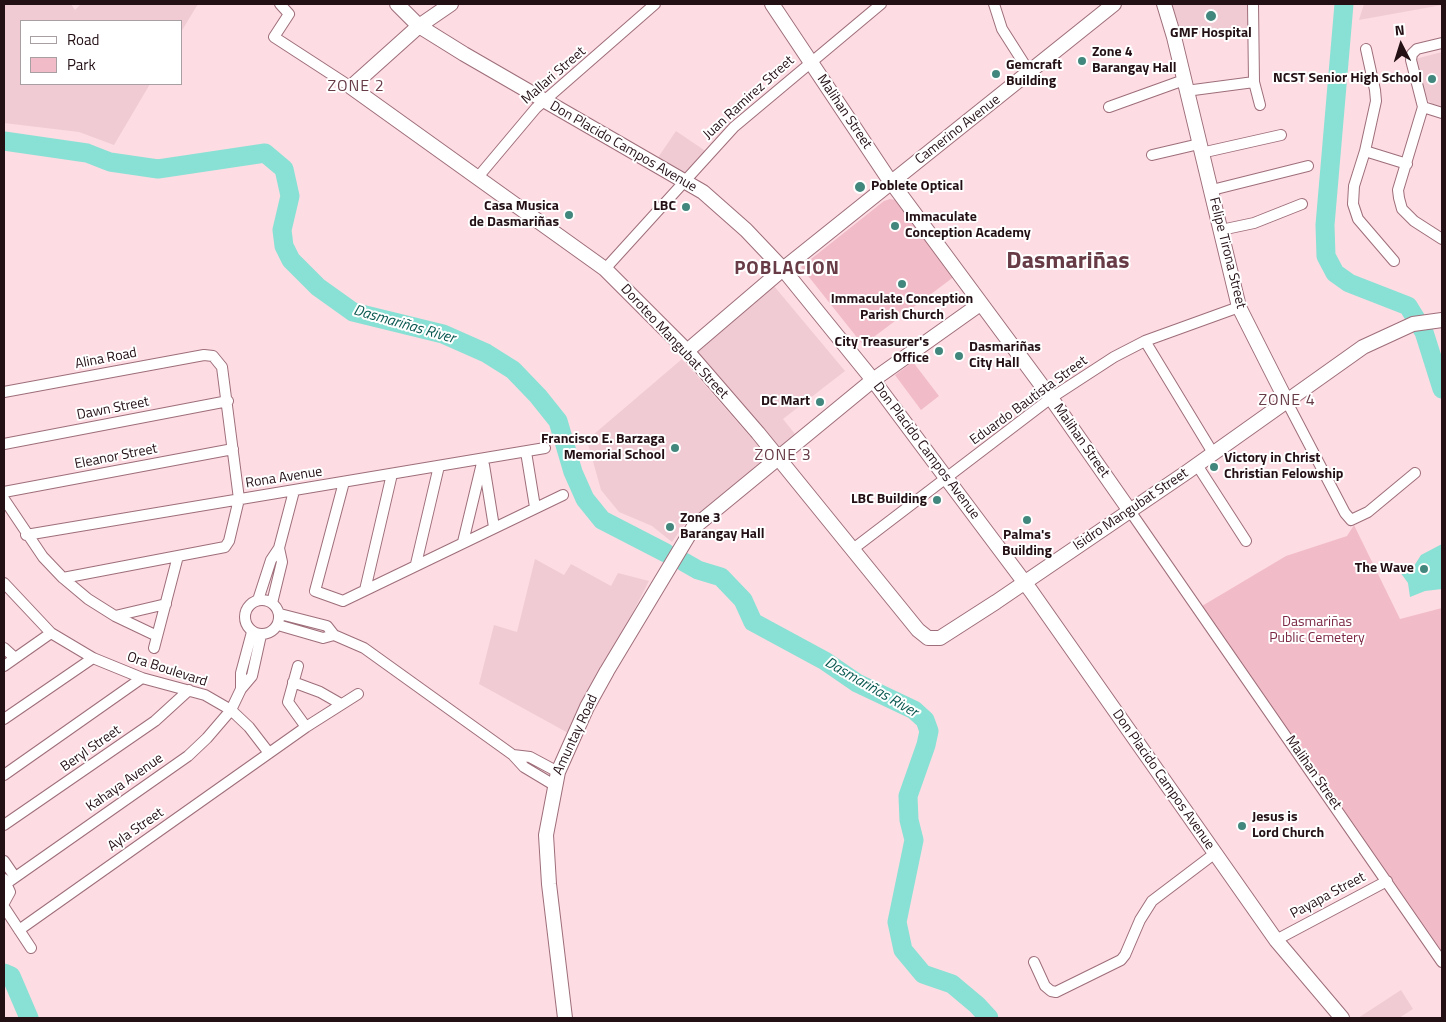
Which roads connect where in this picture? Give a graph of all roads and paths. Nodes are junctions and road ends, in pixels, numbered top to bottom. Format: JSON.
{"nodes":[{"id":1,"x":280,"y":4,"type":"edge"},
{"id":2,"x":397,"y":4,"type":"edge"},
{"id":3,"x":451,"y":4,"type":"edge"},
{"id":4,"x":655,"y":4,"type":"edge"},
{"id":5,"x":772,"y":4,"type":"edge"},
{"id":6,"x":881,"y":4,"type":"edge"},
{"id":7,"x":994,"y":4,"type":"edge"},
{"id":8,"x":1114,"y":4,"type":"edge"},
{"id":9,"x":1164,"y":4,"type":"edge"},
{"id":10,"x":1253,"y":4,"type":"edge"},
{"id":11,"x":419,"y":26,"type":"junction"},
{"id":12,"x":1442,"y":43,"type":"edge"},
{"id":13,"x":1366,"y":49,"type":"dead end"},
{"id":14,"x":810,"y":61,"type":"junction"},
{"id":15,"x":1030,"y":73,"type":"junction"},
{"id":16,"x":1254,"y":82,"type":"junction"},
{"id":17,"x":1185,"y":85,"type":"junction"},
{"id":18,"x":351,"y":87,"type":"junction"},
{"id":19,"x":544,"y":101,"type":"junction"},
{"id":20,"x":1260,"y":105,"type":"dead end"},
{"id":21,"x":1109,"y":107,"type":"dead end"},
{"id":22,"x":1423,"y":107,"type":"junction"},
{"id":23,"x":1442,"y":114,"type":"edge"},
{"id":24,"x":1281,"y":135,"type":"dead end"},
{"id":25,"x":1200,"y":148,"type":"junction"},
{"id":26,"x":1366,"y":151,"type":"junction"},
{"id":27,"x":1152,"y":155,"type":"dead end"},
{"id":28,"x":1407,"y":164,"type":"junction"},
{"id":29,"x":1308,"y":166,"type":"dead end"},
{"id":30,"x":478,"y":177,"type":"junction"},
{"id":31,"x":684,"y":180,"type":"junction"},
{"id":32,"x":891,"y":182,"type":"junction"},
{"id":33,"x":1212,"y":190,"type":"junction"},
{"id":34,"x":1302,"y":204,"type":"dead end"},
{"id":35,"x":1221,"y":230,"type":"junction"},
{"id":36,"x":1442,"y":239,"type":"edge"},
{"id":37,"x":1394,"y":261,"type":"dead end"},
{"id":38,"x":605,"y":269,"type":"junction"},
{"id":39,"x":783,"y":269,"type":"junction"},
{"id":40,"x":980,"y":304,"type":"junction"},
{"id":41,"x":1239,"y":308,"type":"junction"},
{"id":42,"x":1437,"y":320,"type":"edge"},
{"id":43,"x":1144,"y":341,"type":"junction"},
{"id":44,"x":686,"y":351,"type":"junction"},
{"id":45,"x":873,"y":380,"type":"junction"},
{"id":46,"x":4,"y":392,"type":"edge"},
{"id":47,"x":1051,"y":398,"type":"junction"},
{"id":48,"x":228,"y":402,"type":"junction"},
{"id":49,"x":1287,"y":402,"type":"junction"},
{"id":50,"x":4,"y":444,"type":"edge"},
{"id":51,"x":545,"y":448,"type":"dead end"},
{"id":52,"x":233,"y":449,"type":"junction"},
{"id":53,"x":526,"y":452,"type":"junction"},
{"id":54,"x":1213,"y":453,"type":"junction"},
{"id":55,"x":779,"y":457,"type":"junction"},
{"id":56,"x":483,"y":459,"type":"junction"},
{"id":57,"x":1197,"y":465,"type":"junction"},
{"id":58,"x":440,"y":466,"type":"junction"},
{"id":59,"x":1415,"y":473,"type":"dead end"},
{"id":60,"x":392,"y":474,"type":"junction"},
{"id":61,"x":947,"y":478,"type":"junction"},
{"id":62,"x":344,"y":482,"type":"junction"},
{"id":63,"x":294,"y":490,"type":"junction"},
{"id":64,"x":4,"y":492,"type":"edge"},
{"id":65,"x":563,"y":495,"type":"dead end"},
{"id":66,"x":4,"y":499,"type":"edge"},
{"id":67,"x":239,"y":500,"type":"junction"},
{"id":68,"x":535,"y":508,"type":"junction"},
{"id":69,"x":1130,"y":511,"type":"junction"},
{"id":70,"x":494,"y":527,"type":"junction"},
{"id":71,"x":26,"y":535,"type":"junction"},
{"id":72,"x":1246,"y":541,"type":"dead end"},
{"id":73,"x":463,"y":542,"type":"junction"},
{"id":74,"x":279,"y":548,"type":"junction"},
{"id":75,"x":853,"y":549,"type":"junction"},
{"id":76,"x":178,"y":556,"type":"junction"},
{"id":77,"x":416,"y":564,"type":"junction"},
{"id":78,"x":63,"y":578,"type":"junction"},
{"id":79,"x":1025,"y":583,"type":"junction"},
{"id":80,"x":4,"y":584,"type":"edge"},
{"id":81,"x":365,"y":590,"type":"junction"},
{"id":82,"x":258,"y":600,"type":"junction"},
{"id":83,"x":272,"y":603,"type":"junction"},
{"id":84,"x":166,"y":604,"type":"junction"},
{"id":85,"x":280,"y":614,"type":"junction"},
{"id":86,"x":116,"y":616,"type":"junction"},
{"id":87,"x":278,"y":625,"type":"junction"},
{"id":88,"x":51,"y":632,"type":"junction"},
{"id":89,"x":257,"y":633,"type":"junction"},
{"id":90,"x":334,"y":635,"type":"junction"},
{"id":91,"x":157,"y":636,"type":"junction"},
{"id":92,"x":4,"y":648,"type":"edge"},
{"id":93,"x":154,"y":648,"type":"dead end"},
{"id":94,"x":15,"y":658,"type":"junction"},
{"id":95,"x":93,"y":658,"type":"junction"},
{"id":96,"x":4,"y":666,"type":"edge"},
{"id":97,"x":298,"y":666,"type":"dead end"},
{"id":98,"x":142,"y":678,"type":"junction"},
{"id":99,"x":293,"y":682,"type":"junction"},
{"id":100,"x":189,"y":690,"type":"junction"},
{"id":101,"x":358,"y":694,"type":"dead end"},
{"id":102,"x":341,"y":704,"type":"junction"},
{"id":103,"x":231,"y":710,"type":"junction"},
{"id":104,"x":4,"y":719,"type":"edge"},
{"id":105,"x":306,"y":727,"type":"junction"},
{"id":106,"x":269,"y":753,"type":"junction"},
{"id":107,"x":4,"y":775,"type":"edge"},
{"id":108,"x":556,"y":779,"type":"junction"},
{"id":109,"x":4,"y":825,"type":"edge"},
{"id":110,"x":1214,"y":854,"type":"junction"},
{"id":111,"x":4,"y":861,"type":"edge"},
{"id":112,"x":8,"y":879,"type":"edge"},
{"id":113,"x":1386,"y":881,"type":"junction"},
{"id":114,"x":4,"y":903,"type":"edge"},
{"id":115,"x":4,"y":907,"type":"edge"},
{"id":116,"x":19,"y":930,"type":"junction"},
{"id":117,"x":1276,"y":940,"type":"junction"},
{"id":118,"x":31,"y":948,"type":"dead end"},
{"id":119,"x":1034,"y":962,"type":"dead end"},
{"id":120,"x":1442,"y":962,"type":"edge"},
{"id":121,"x":565,"y":1018,"type":"edge"},
{"id":122,"x":1342,"y":1018,"type":"edge"}],
"edges":[{"from":1,"to":18,"type":"street","name":"Doroteo Mangubat Street"},
{"from":2,"to":11,"type":"street","name":"Don Placido Campos Avenue"},
{"from":3,"to":11,"type":"street"},
{"from":4,"to":19,"type":"street","name":"Mallari Street"},
{"from":5,"to":14,"type":"street","name":"Malihan Street"},
{"from":6,"to":14,"type":"street","name":"Juan Ramirez Street"},
{"from":7,"to":15,"type":"street"},
{"from":8,"to":15,"type":"street","name":"Camerino Avenue"},
{"from":9,"to":17,"type":"street","name":"Felipe Tirona Street"},
{"from":10,"to":16,"type":"street"},
{"from":11,"to":18,"type":"street"},
{"from":11,"to":19,"type":"street","name":"Don Placido Campos Avenue"},
{"from":12,"to":22,"type":"street"},
{"from":13,"to":26,"type":"street"},
{"from":14,"to":31,"type":"street","name":"Juan Ramirez Street"},
{"from":14,"to":32,"type":"street","name":"Malihan Street"},
{"from":15,"to":32,"type":"street","name":"Camerino Avenue"},
{"from":16,"to":17,"type":"street"},
{"from":16,"to":20,"type":"street"},
{"from":17,"to":21,"type":"street"},
{"from":17,"to":25,"type":"street","name":"Felipe Tirona Street"},
{"from":18,"to":30,"type":"street","name":"Doroteo Mangubat Street"},
{"from":19,"to":30,"type":"street","name":"Mallari Street"},
{"from":19,"to":31,"type":"street","name":"Don Placido Campos Avenue"},
{"from":22,"to":23,"type":"street"},
{"from":22,"to":28,"type":"street"},
{"from":24,"to":25,"type":"street"},
{"from":25,"to":27,"type":"street"},
{"from":25,"to":33,"type":"street","name":"Felipe Tirona Street"},
{"from":26,"to":28,"type":"street"},
{"from":26,"to":37,"type":"street"},
{"from":28,"to":36,"type":"street"},
{"from":29,"to":33,"type":"street"},
{"from":30,"to":38,"type":"street","name":"Doroteo Mangubat Street"},
{"from":31,"to":38,"type":"street","name":"Juan Ramirez Street"},
{"from":31,"to":39,"type":"street","name":"Don Placido Campos Avenue"},
{"from":32,"to":39,"type":"street","name":"Camerino Avenue"},
{"from":32,"to":40,"type":"street","name":"Malihan Street"},
{"from":33,"to":35,"type":"street","name":"Felipe Tirona Street"},
{"from":34,"to":35,"type":"street"},
{"from":35,"to":41,"type":"street","name":"Felipe Tirona Street"},
{"from":38,"to":44,"type":"street","name":"Doroteo Mangubat Street"},
{"from":39,"to":44,"type":"street","name":"Camerino Avenue"},
{"from":39,"to":45,"type":"street","name":"Don Placido Campos Avenue"},
{"from":40,"to":45,"type":"street","name":"Amuntay Road"},
{"from":40,"to":47,"type":"street","name":"Malihan Street"},
{"from":41,"to":43,"type":"street","name":"Eduardo Bautista Street"},
{"from":41,"to":49,"type":"street","name":"Felipe Tirona Street"},
{"from":42,"to":49,"type":"street","name":"Isidro Mangubat Street"},
{"from":43,"to":47,"type":"street","name":"Eduardo Bautista Street"},
{"from":43,"to":54,"type":"street"},
{"from":44,"to":55,"type":"street","name":"Doroteo Mangubat Street"},
{"from":45,"to":55,"type":"street","name":"Amuntay Road"},
{"from":45,"to":61,"type":"street","name":"Don Placido Campos Avenue"},
{"from":46,"to":48,"type":"street","name":"Alina Road"},
{"from":47,"to":61,"type":"street","name":"Eduardo Bautista Street"},
{"from":47,"to":69,"type":"street","name":"Malihan Street"},
{"from":48,"to":50,"type":"street","name":"Dawn Street"},
{"from":48,"to":52,"type":"street"},
{"from":49,"to":54,"type":"street","name":"Isidro Mangubat Street"},
{"from":49,"to":59,"type":"street","name":"Felipe Tirona Street"},
{"from":51,"to":53,"type":"street","name":"Rona Avenue"},
{"from":52,"to":64,"type":"street","name":"Eleanor Street"},
{"from":52,"to":67,"type":"street"},
{"from":53,"to":56,"type":"street","name":"Rona Avenue"},
{"from":53,"to":68,"type":"street"},
{"from":54,"to":57,"type":"street","name":"Isidro Mangubat Street"},
{"from":55,"to":75,"type":"street","name":"Doroteo Mangubat Street"},
{"from":55,"to":108,"type":"street","name":"Amuntay Road"},
{"from":56,"to":58,"type":"street","name":"Rona Avenue"},
{"from":56,"to":70,"type":"street"},
{"from":56,"to":73,"type":"street"},
{"from":57,"to":69,"type":"street","name":"Isidro Mangubat Street"},
{"from":57,"to":72,"type":"street"},
{"from":58,"to":60,"type":"street","name":"Rona Avenue"},
{"from":58,"to":77,"type":"street"},
{"from":60,"to":62,"type":"street","name":"Rona Avenue"},
{"from":60,"to":81,"type":"street"},
{"from":61,"to":75,"type":"street","name":"Eduardo Bautista Street"},
{"from":61,"to":79,"type":"street","name":"Don Placido Campos Avenue"},
{"from":62,"to":63,"type":"street","name":"Rona Avenue"},
{"from":62,"to":81,"type":"street"},
{"from":63,"to":67,"type":"street","name":"Rona Avenue"},
{"from":63,"to":74,"type":"street"},
{"from":65,"to":68,"type":"street"},
{"from":66,"to":71,"type":"street"},
{"from":67,"to":71,"type":"street","name":"Rona Avenue"},
{"from":67,"to":76,"type":"street"},
{"from":68,"to":70,"type":"street"},
{"from":69,"to":79,"type":"street","name":"Isidro Mangubat Street"},
{"from":69,"to":113,"type":"street","name":"Malihan Street"},
{"from":70,"to":73,"type":"street"},
{"from":71,"to":78,"type":"street"},
{"from":73,"to":77,"type":"street"},
{"from":74,"to":82,"type":"street"},
{"from":74,"to":83,"type":"street"},
{"from":75,"to":79,"type":"street","name":"Doroteo Mangubat Street"},
{"from":76,"to":78,"type":"street"},
{"from":76,"to":84,"type":"street"},
{"from":77,"to":81,"type":"street"},
{"from":78,"to":86,"type":"street"},
{"from":79,"to":110,"type":"street","name":"Don Placido Campos Avenue"},
{"from":80,"to":88,"type":"street","name":"Ora Boulevard"},
{"from":82,"to":83,"type":"street"},
{"from":82,"to":89,"type":"street"},
{"from":83,"to":85,"type":"street"},
{"from":84,"to":86,"type":"street"},
{"from":84,"to":91,"type":"street"},
{"from":85,"to":87,"type":"street"},
{"from":85,"to":90,"type":"street"},
{"from":86,"to":91,"type":"street"},
{"from":87,"to":89,"type":"street"},
{"from":87,"to":90,"type":"street"},
{"from":88,"to":94,"type":"street"},
{"from":88,"to":95,"type":"street","name":"Ora Boulevard"},
{"from":89,"to":103,"type":"street","name":"Kahaya Avenue"},
{"from":90,"to":108,"type":"street"},
{"from":91,"to":93,"type":"street"},
{"from":92,"to":94,"type":"street"},
{"from":94,"to":96,"type":"street"},
{"from":95,"to":98,"type":"street","name":"Ora Boulevard"},
{"from":95,"to":104,"type":"street"},
{"from":97,"to":99,"type":"street"},
{"from":98,"to":100,"type":"street","name":"Ora Boulevard"},
{"from":98,"to":107,"type":"street"},
{"from":99,"to":102,"type":"street"},
{"from":99,"to":105,"type":"street"},
{"from":100,"to":103,"type":"street","name":"Ora Boulevard"},
{"from":100,"to":109,"type":"street","name":"Beryl Street"},
{"from":101,"to":102,"type":"street","name":"Ayla Street"},
{"from":102,"to":105,"type":"street","name":"Ayla Street"},
{"from":103,"to":106,"type":"street","name":"Ora Boulevard"},
{"from":103,"to":112,"type":"street","name":"Kahaya Avenue"},
{"from":105,"to":106,"type":"street","name":"Ayla Street"},
{"from":106,"to":116,"type":"street","name":"Ayla Street"},
{"from":108,"to":121,"type":"street","name":"Amuntay Road"},
{"from":110,"to":117,"type":"street","name":"Don Placido Campos Avenue"},
{"from":110,"to":119,"type":"street"},
{"from":111,"to":112,"type":"street"},
{"from":112,"to":114,"type":"street"},
{"from":113,"to":117,"type":"street","name":"Payapa Street"},
{"from":113,"to":120,"type":"street","name":"Payapa Street"},
{"from":115,"to":116,"type":"street"},
{"from":116,"to":118,"type":"street"},
{"from":117,"to":122,"type":"street","name":"Don Placido Campos Avenue"}]}
